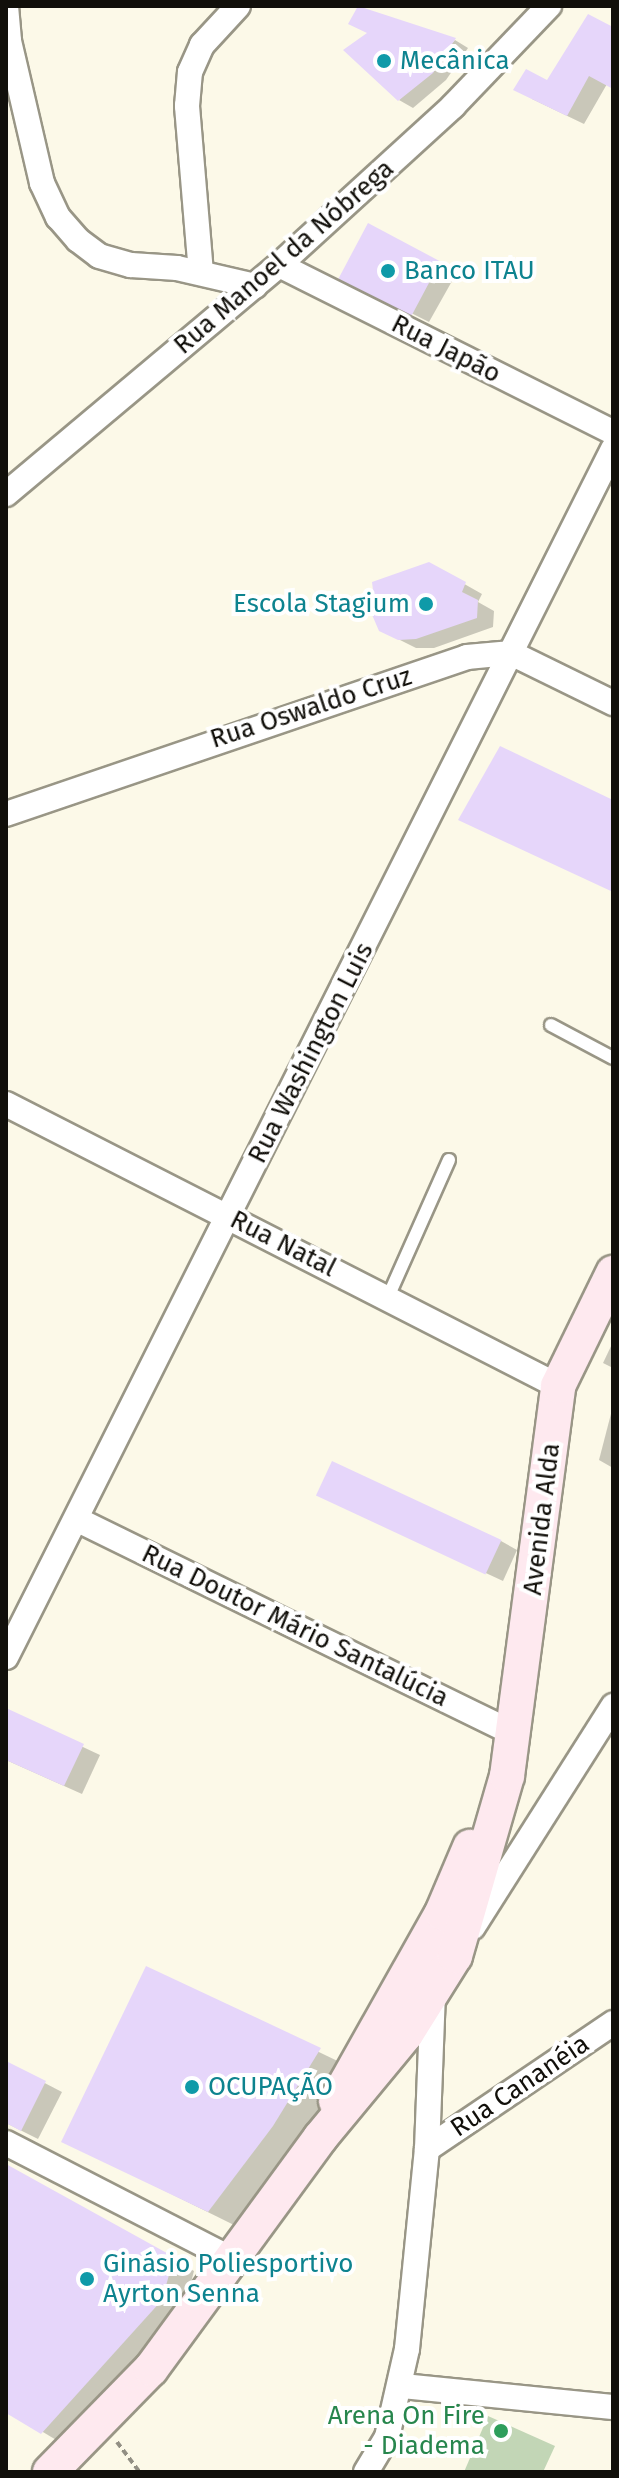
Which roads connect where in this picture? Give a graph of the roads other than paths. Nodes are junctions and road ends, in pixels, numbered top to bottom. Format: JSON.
{"nodes":[{"id":1,"x":6,"y":6,"type":"edge"},
{"id":2,"x":238,"y":6,"type":"edge"},
{"id":3,"x":549,"y":6,"type":"edge"},
{"id":4,"x":8,"y":39,"type":"edge"},
{"id":5,"x":279,"y":265,"type":"junction"},
{"id":6,"x":201,"y":273,"type":"junction"},
{"id":7,"x":255,"y":286,"type":"junction"},
{"id":8,"x":613,"y":432,"type":"edge"},
{"id":9,"x":613,"y":449,"type":"edge"},
{"id":10,"x":6,"y":494,"type":"edge"},
{"id":11,"x":511,"y":653,"type":"junction"},
{"id":12,"x":613,"y":703,"type":"edge"},
{"id":13,"x":6,"y":814,"type":"edge"},
{"id":14,"x":551,"y":1025,"type":"dead end"},
{"id":15,"x":613,"y":1058,"type":"edge"},
{"id":16,"x":6,"y":1104,"type":"edge"},
{"id":17,"x":449,"y":1160,"type":"dead end"},
{"id":18,"x":229,"y":1216,"type":"junction"},
{"id":19,"x":613,"y":1273,"type":"edge"},
{"id":20,"x":388,"y":1297,"type":"junction"},
{"id":21,"x":558,"y":1386,"type":"junction"},
{"id":22,"x":76,"y":1519,"type":"junction"},
{"id":23,"x":6,"y":1657,"type":"edge"},
{"id":24,"x":613,"y":1706,"type":"edge"},
{"id":25,"x":514,"y":1734,"type":"junction"},
{"id":26,"x":507,"y":1776,"type":"junction"},
{"id":27,"x":442,"y":1913,"type":"junction"},
{"id":28,"x":455,"y":1956,"type":"junction"},
{"id":29,"x":433,"y":1995,"type":"junction"},
{"id":30,"x":613,"y":2023,"type":"edge"},
{"id":31,"x":320,"y":2138,"type":"junction"},
{"id":32,"x":6,"y":2143,"type":"edge"},
{"id":33,"x":427,"y":2149,"type":"junction"},
{"id":34,"x":232,"y":2259,"type":"junction"},
{"id":35,"x":402,"y":2386,"type":"junction"},
{"id":36,"x":613,"y":2407,"type":"edge"},
{"id":37,"x":50,"y":2472,"type":"edge"},
{"id":38,"x":366,"y":2472,"type":"edge"}],
"edges":[{"from":1,"to":4,"type":"street"},
{"from":2,"to":6,"type":"street"},
{"from":3,"to":5,"type":"street","name":"Rua Manoel da Nóbrega"},
{"from":4,"to":6,"type":"street"},
{"from":5,"to":7,"type":"street","name":"Rua Manoel da Nóbrega"},
{"from":5,"to":8,"type":"street","name":"Rua Japão"},
{"from":6,"to":7,"type":"street"},
{"from":7,"to":10,"type":"street","name":"Rua Manoel da Nóbrega"},
{"from":9,"to":11,"type":"street","name":"Rua Washington Luis"},
{"from":11,"to":12,"type":"street"},
{"from":11,"to":13,"type":"street","name":"Rua Oswaldo Cruz"},
{"from":11,"to":18,"type":"street","name":"Rua Washington Luis"},
{"from":14,"to":15,"type":"lane"},
{"from":16,"to":18,"type":"street","name":"Rua Natal"},
{"from":17,"to":20,"type":"lane"},
{"from":18,"to":20,"type":"street","name":"Rua Natal"},
{"from":18,"to":22,"type":"street","name":"Rua Washington Luis"},
{"from":19,"to":21,"type":"main road","name":"Avenida Alda"},
{"from":20,"to":21,"type":"street","name":"Rua Natal"},
{"from":21,"to":25,"type":"main road","name":"Avenida Alda"},
{"from":22,"to":23,"type":"street","name":"Rua Washington Luis"},
{"from":22,"to":25,"type":"street","name":"Rua Doutor Mário Santalúcia"},
{"from":24,"to":28,"type":"street"},
{"from":25,"to":26,"type":"main road","name":"Avenida Alda"},
{"from":26,"to":27,"type":"main road","name":"Avenida Alda"},
{"from":26,"to":28,"type":"main road","name":"Avenida Alda"},
{"from":27,"to":29,"type":"main road"},
{"from":27,"to":31,"type":"main road","name":"Avenida Alda"},
{"from":28,"to":29,"type":"main road","name":"Avenida Alda"},
{"from":29,"to":31,"type":"main road","name":"Avenida Alda"},
{"from":29,"to":33,"type":"street"},
{"from":30,"to":33,"type":"street","name":"Rua Cananéia"},
{"from":31,"to":34,"type":"main road","name":"Avenida Alda"},
{"from":32,"to":34,"type":"street"},
{"from":33,"to":35,"type":"street"},
{"from":34,"to":37,"type":"main road","name":"Avenida Alda"},
{"from":35,"to":36,"type":"street"},
{"from":35,"to":38,"type":"street"}]}
